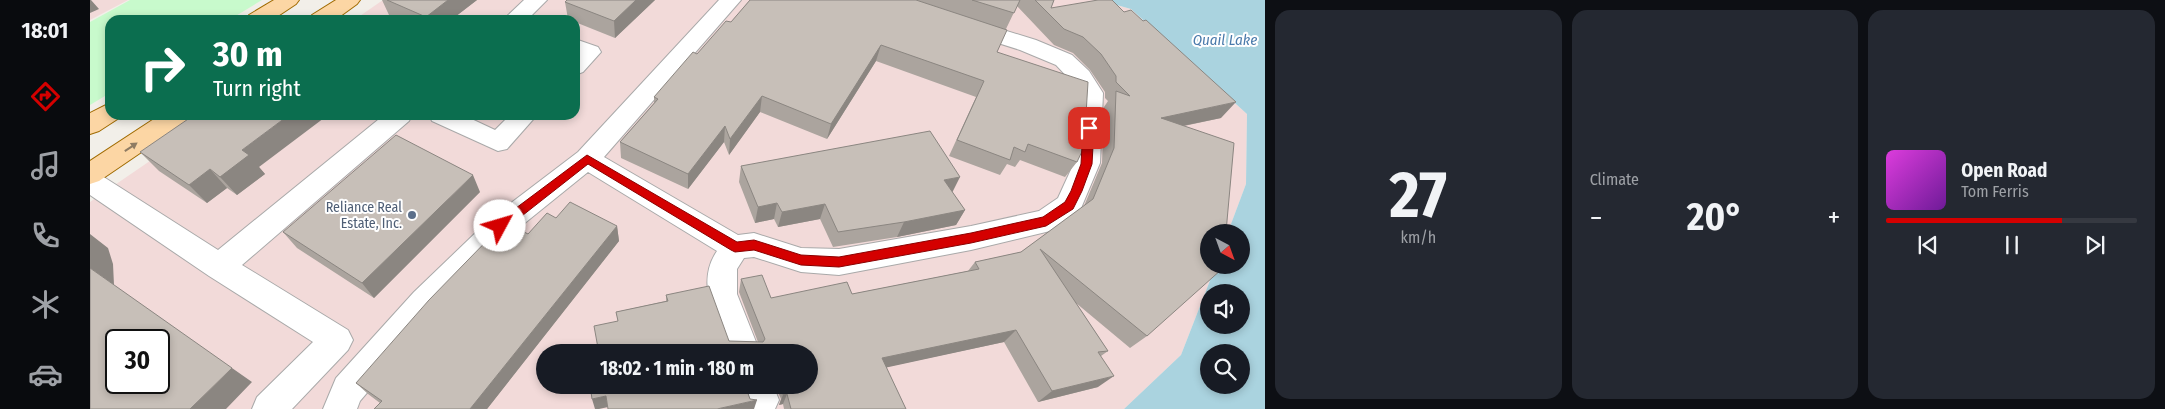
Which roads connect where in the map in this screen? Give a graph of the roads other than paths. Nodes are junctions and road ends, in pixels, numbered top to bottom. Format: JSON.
{"nodes":[{"id":1,"x":289,"y":0,"type":"edge"},
{"id":2,"x":350,"y":0,"type":"edge"},
{"id":3,"x":537,"y":0,"type":"edge"},
{"id":4,"x":731,"y":0,"type":"edge"},
{"id":5,"x":265,"y":15,"type":"edge"},
{"id":6,"x":328,"y":15,"type":"edge"},
{"id":7,"x":520,"y":15,"type":"edge"},
{"id":8,"x":948,"y":19,"type":"edge"},
{"id":9,"x":580,"y":48,"type":"edge"},
{"id":10,"x":580,"y":62,"type":"edge"},
{"id":11,"x":105,"y":115,"type":"edge"},
{"id":12,"x":171,"y":120,"type":"edge"},
{"id":13,"x":394,"y":120,"type":"edge"},
{"id":14,"x":452,"y":120,"type":"edge"},
{"id":15,"x":520,"y":120,"type":"edge"},
{"id":16,"x":90,"y":125,"type":"edge"},
{"id":17,"x":587,"y":159,"type":"junction"},
{"id":18,"x":90,"y":174,"type":"edge"},
{"id":19,"x":90,"y":181,"type":"edge"},
{"id":20,"x":735,"y":247,"type":"junction"},
{"id":21,"x":219,"y":267,"type":"junction"},
{"id":22,"x":741,"y":344,"type":"edge"},
{"id":23,"x":269,"y":409,"type":"edge"},
{"id":24,"x":340,"y":409,"type":"edge"}],
"edges":[{"from":1,"to":5,"type":"main road"},
{"from":2,"to":6,"type":"main road"},
{"from":3,"to":7,"type":"street"},
{"from":4,"to":17,"type":"street"},
{"from":8,"to":20,"type":"street"},
{"from":9,"to":10,"type":"street"},
{"from":11,"to":16,"type":"main road"},
{"from":18,"to":12,"type":"main road","one_way":true},
{"from":13,"to":21,"type":"street"},
{"from":14,"to":15,"type":"street"},
{"from":17,"to":20,"type":"street"},
{"from":17,"to":24,"type":"street"},
{"from":19,"to":21,"type":"street"},
{"from":20,"to":22,"type":"street"},
{"from":21,"to":23,"type":"street"}]}
